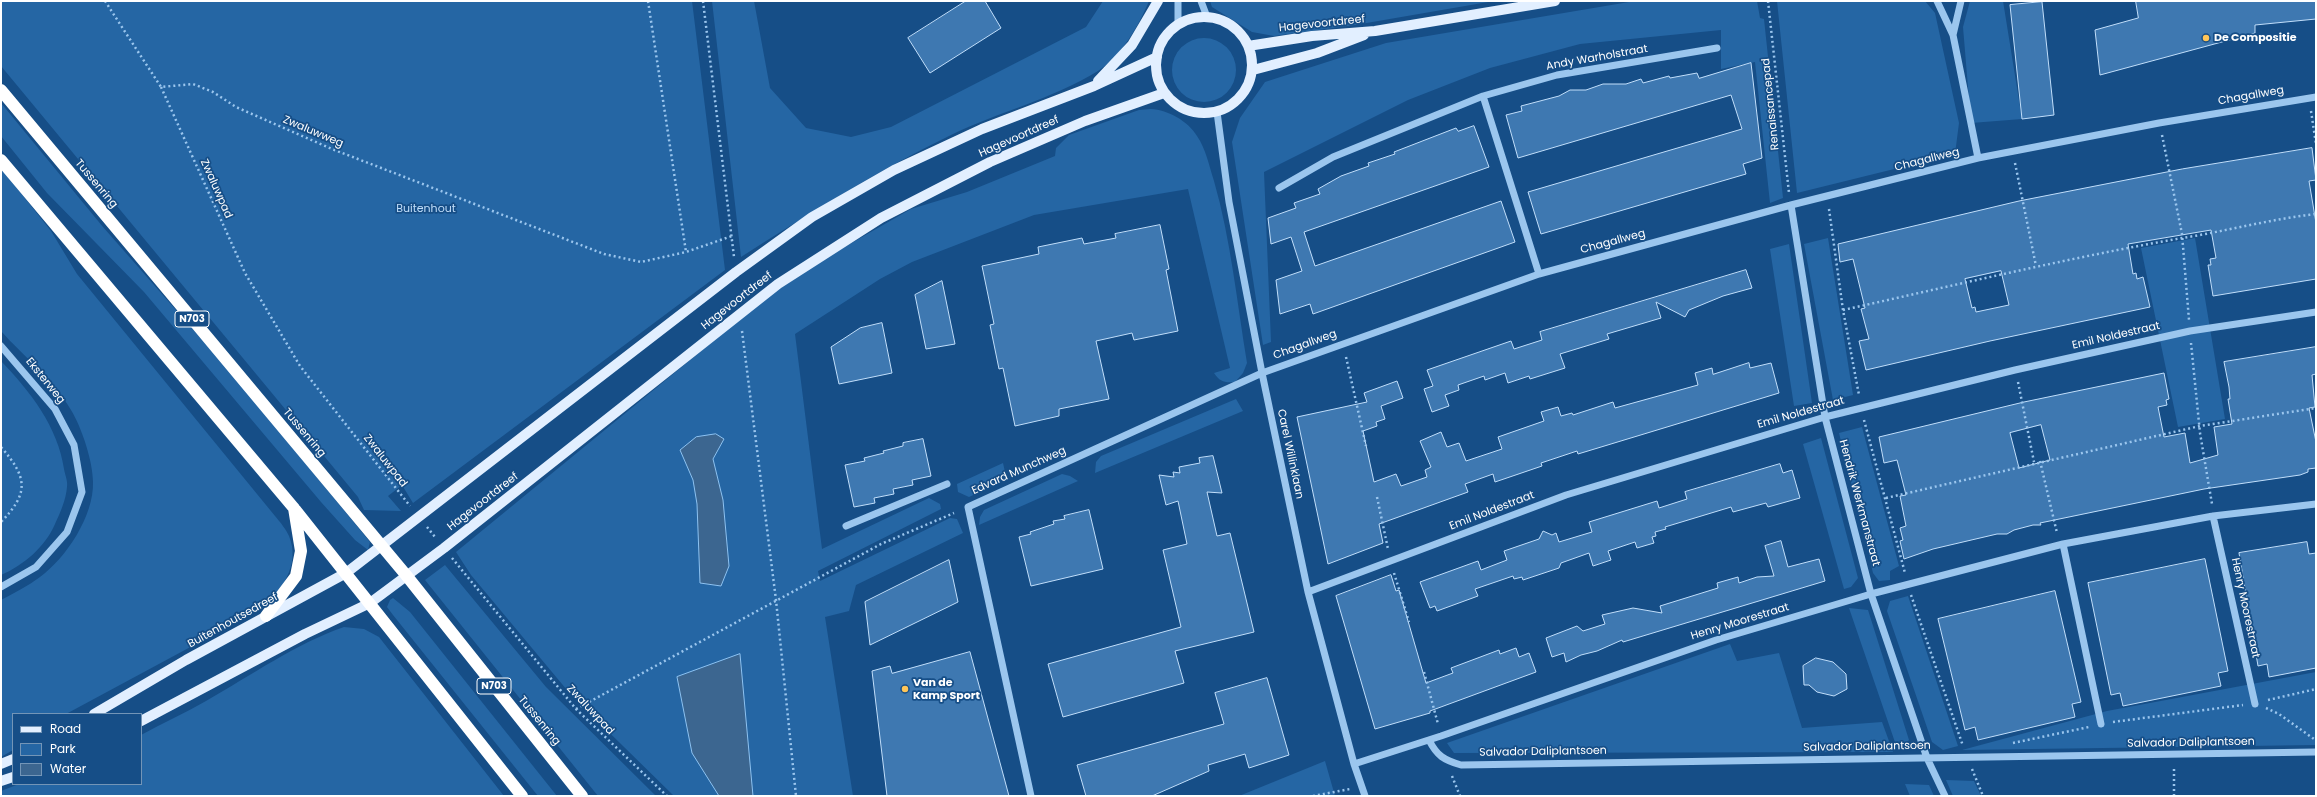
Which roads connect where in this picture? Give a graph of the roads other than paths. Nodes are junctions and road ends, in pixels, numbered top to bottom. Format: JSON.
{"nodes":[{"id":1,"x":1158,"y":1,"type":"edge"},
{"id":2,"x":1178,"y":1,"type":"edge"},
{"id":3,"x":1201,"y":1,"type":"edge"},
{"id":4,"x":1555,"y":1,"type":"edge"},
{"id":5,"x":1937,"y":1,"type":"edge"},
{"id":6,"x":1961,"y":1,"type":"edge"},
{"id":7,"x":1207,"y":17,"type":"junction"},
{"id":8,"x":1178,"y":25,"type":"junction"},
{"id":9,"x":1375,"y":31,"type":"junction"},
{"id":10,"x":1953,"y":35,"type":"junction"},
{"id":11,"x":1248,"y":46,"type":"junction"},
{"id":12,"x":1717,"y":48,"type":"dead end"},
{"id":13,"x":1157,"y":57,"type":"junction"},
{"id":14,"x":1252,"y":70,"type":"junction"},
{"id":15,"x":1094,"y":86,"type":"junction"},
{"id":16,"x":1,"y":90,"type":"edge"},
{"id":17,"x":1164,"y":93,"type":"junction"},
{"id":18,"x":1483,"y":96,"type":"junction"},
{"id":19,"x":2313,"y":97,"type":"edge"},
{"id":20,"x":1217,"y":112,"type":"junction"},
{"id":21,"x":1978,"y":158,"type":"junction"},
{"id":22,"x":1,"y":160,"type":"edge"},
{"id":23,"x":1279,"y":188,"type":"dead end"},
{"id":24,"x":1791,"y":205,"type":"junction"},
{"id":25,"x":1539,"y":274,"type":"junction"},
{"id":26,"x":2316,"y":312,"type":"edge"},
{"id":27,"x":1,"y":346,"type":"edge"},
{"id":28,"x":1262,"y":373,"type":"junction"},
{"id":29,"x":1825,"y":416,"type":"junction"},
{"id":30,"x":947,"y":484,"type":"dead end"},
{"id":31,"x":2316,"y":504,"type":"edge"},
{"id":32,"x":293,"y":507,"type":"junction"},
{"id":33,"x":2214,"y":516,"type":"junction"},
{"id":34,"x":846,"y":526,"type":"dead end"},
{"id":35,"x":2061,"y":545,"type":"junction"},
{"id":36,"x":382,"y":547,"type":"junction"},
{"id":37,"x":346,"y":573,"type":"junction"},
{"id":38,"x":406,"y":576,"type":"junction"},
{"id":39,"x":1,"y":587,"type":"edge"},
{"id":40,"x":1308,"y":592,"type":"junction"},
{"id":41,"x":1872,"y":594,"type":"junction"},
{"id":42,"x":370,"y":603,"type":"junction"},
{"id":43,"x":266,"y":616,"type":"junction"},
{"id":44,"x":2255,"y":704,"type":"road end"},
{"id":45,"x":96,"y":713,"type":"edge"},
{"id":46,"x":142,"y":720,"type":"edge"},
{"id":47,"x":2101,"y":724,"type":"road end"},
{"id":48,"x":1430,"y":740,"type":"junction"},
{"id":49,"x":2316,"y":752,"type":"edge"},
{"id":50,"x":1927,"y":758,"type":"junction"},
{"id":51,"x":12,"y":759,"type":"edge"},
{"id":52,"x":1,"y":764,"type":"edge"},
{"id":53,"x":1354,"y":764,"type":"junction"},
{"id":54,"x":12,"y":777,"type":"edge"},
{"id":55,"x":1,"y":781,"type":"edge"},
{"id":56,"x":522,"y":796,"type":"edge"},
{"id":57,"x":582,"y":796,"type":"edge"},
{"id":58,"x":1031,"y":796,"type":"edge"},
{"id":59,"x":1365,"y":796,"type":"edge"},
{"id":60,"x":1945,"y":796,"type":"edge"}],
"edges":[{"from":1,"to":15,"type":"main road"},
{"from":2,"to":8,"type":"street"},
{"from":3,"to":7,"type":"street"},
{"from":4,"to":9,"type":"main road","name":"Hagevoortdreef"},
{"from":5,"to":10,"type":"street"},
{"from":6,"to":10,"type":"street"},
{"from":7,"to":8,"type":"main road"},
{"from":7,"to":11,"type":"main road"},
{"from":8,"to":13,"type":"main road"},
{"from":9,"to":11,"type":"main road","name":"Hagevoortdreef"},
{"from":9,"to":14,"type":"main road","name":"Hagevoortdreef"},
{"from":10,"to":21,"type":"street"},
{"from":11,"to":14,"type":"main road"},
{"from":12,"to":18,"type":"street","name":"Andy Warholstraat"},
{"from":13,"to":15,"type":"main road","name":"Hagevoortdreef"},
{"from":13,"to":17,"type":"main road"},
{"from":14,"to":20,"type":"main road"},
{"from":15,"to":36,"type":"main road","name":"Hagevoortdreef"},
{"from":16,"to":36,"type":"highway","name":"Tussenring","number":"N703"},
{"from":17,"to":20,"type":"main road"},
{"from":17,"to":38,"type":"main road","name":"Hagevoortdreef"},
{"from":18,"to":23,"type":"street","name":"Andy Warholstraat"},
{"from":18,"to":25,"type":"street"},
{"from":19,"to":21,"type":"street","name":"Chagallweg"},
{"from":20,"to":28,"type":"street","name":"Carel Willinklaan"},
{"from":21,"to":24,"type":"street","name":"Chagallweg"},
{"from":22,"to":32,"type":"highway"},
{"from":24,"to":25,"type":"street","name":"Chagallweg"},
{"from":24,"to":29,"type":"street","name":"Hendrik Werkmanstraat"},
{"from":25,"to":28,"type":"street","name":"Chagallweg"},
{"from":26,"to":29,"type":"street","name":"Emil Noldestraat"},
{"from":27,"to":39,"type":"street","name":"Eksterweg"},
{"from":28,"to":40,"type":"street","name":"Carel Willinklaan"},
{"from":28,"to":58,"type":"street","name":"Edvard Munchweg"},
{"from":29,"to":40,"type":"street","name":"Emil Noldestraat"},
{"from":29,"to":41,"type":"street","name":"Hendrik Werkmanstraat"},
{"from":30,"to":34,"type":"street"},
{"from":31,"to":33,"type":"street","name":"Henry Moorestraat"},
{"from":32,"to":37,"type":"highway"},
{"from":32,"to":43,"type":"highway"},
{"from":33,"to":35,"type":"street","name":"Henry Moorestraat"},
{"from":33,"to":44,"type":"street","name":"Henry Moorestraat"},
{"from":35,"to":41,"type":"street","name":"Henry Moorestraat"},
{"from":35,"to":47,"type":"street"},
{"from":36,"to":37,"type":"main road","name":"Buitenhoutsedreef"},
{"from":36,"to":38,"type":"highway","name":"Tussenring","number":"N703"},
{"from":37,"to":42,"type":"highway"},
{"from":37,"to":43,"type":"main road","name":"Buitenhoutsedreef"},
{"from":38,"to":42,"type":"main road","name":"Hagevoortdreef"},
{"from":38,"to":57,"type":"highway","name":"Tussenring","number":"N703"},
{"from":40,"to":53,"type":"street","name":"Carel Willinklaan"},
{"from":41,"to":48,"type":"street","name":"Henry Moorestraat"},
{"from":41,"to":50,"type":"street","name":"Hendrik Werkmanstraat"},
{"from":42,"to":46,"type":"main road"},
{"from":42,"to":56,"type":"highway"},
{"from":43,"to":45,"type":"main road","name":"Buitenhoutsedreef"},
{"from":48,"to":50,"type":"street","name":"Salvador Daliplantsoen"},
{"from":48,"to":53,"type":"street","name":"Henry Moorestraat"},
{"from":49,"to":50,"type":"street","name":"Salvador Daliplantsoen"},
{"from":50,"to":60,"type":"street","name":"Hendrik Werkmanstraat"},
{"from":51,"to":52,"type":"main road"},
{"from":53,"to":59,"type":"street","name":"Carel Willinklaan"},
{"from":54,"to":55,"type":"main road"}]}
